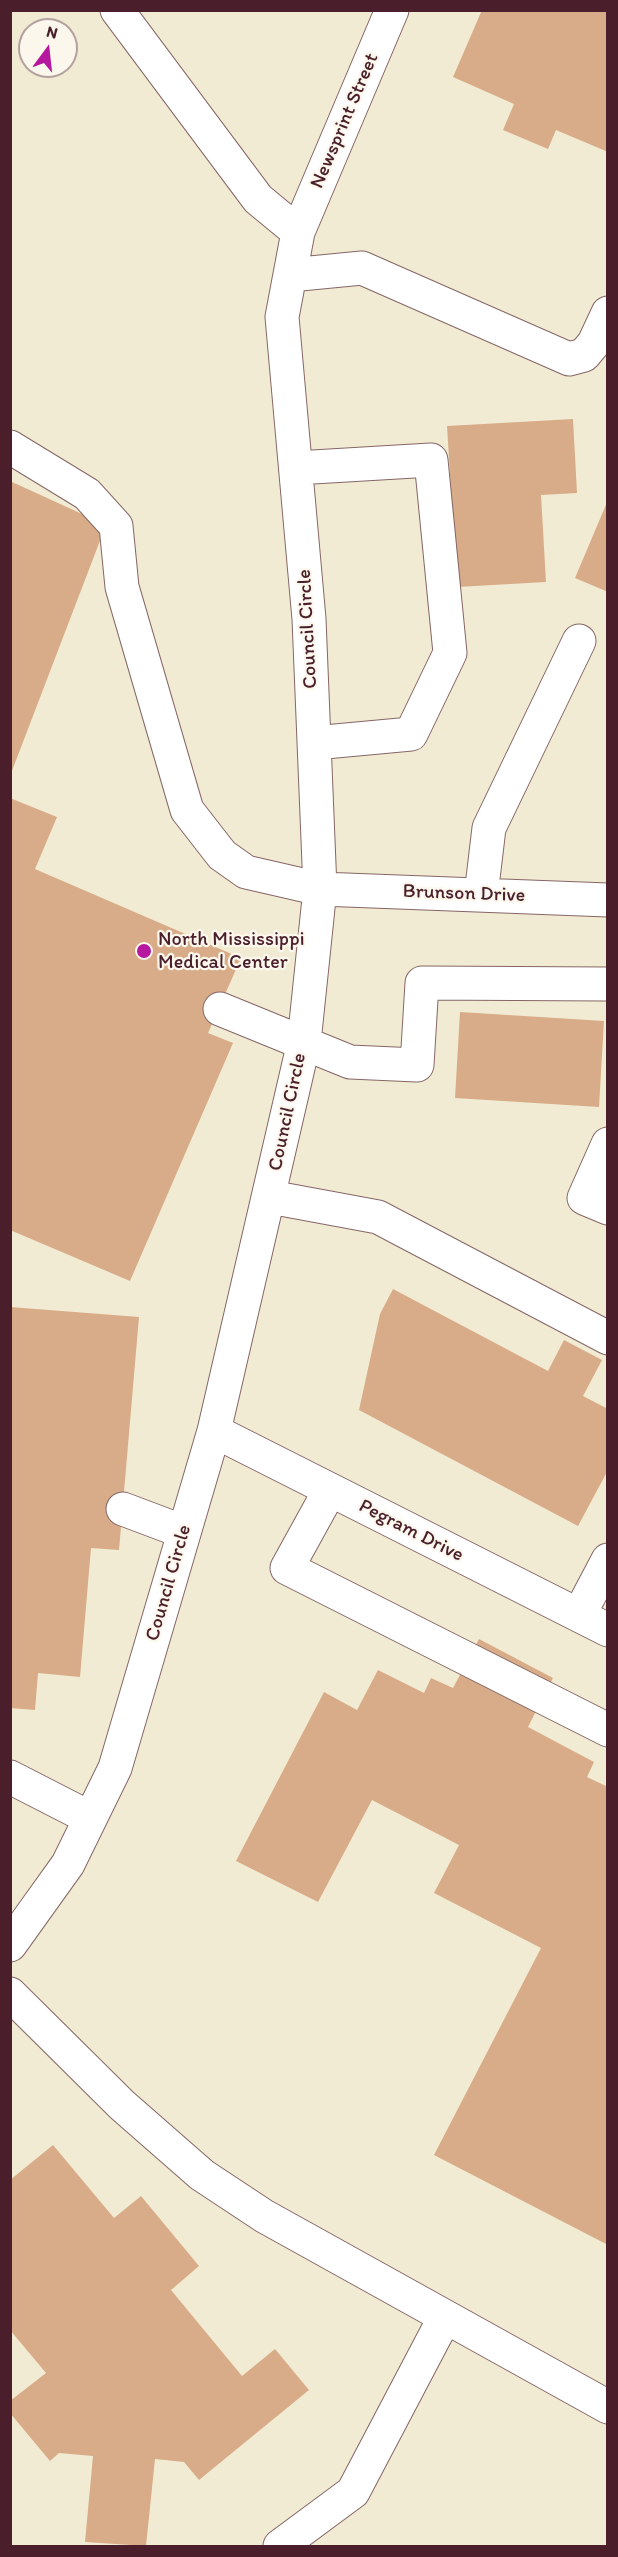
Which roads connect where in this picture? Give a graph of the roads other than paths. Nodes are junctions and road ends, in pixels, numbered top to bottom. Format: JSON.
{"nodes":[{"id":1,"x":117,"y":10,"type":"edge"},
{"id":2,"x":392,"y":10,"type":"edge"},
{"id":3,"x":298,"y":232,"type":"junction"},
{"id":4,"x":290,"y":275,"type":"junction"},
{"id":5,"x":608,"y":313,"type":"edge"},
{"id":6,"x":10,"y":447,"type":"edge"},
{"id":7,"x":296,"y":468,"type":"junction"},
{"id":8,"x":579,"y":641,"type":"dead end"},
{"id":9,"x":314,"y":743,"type":"junction"},
{"id":10,"x":320,"y":889,"type":"junction"},
{"id":11,"x":481,"y":895,"type":"junction"},
{"id":12,"x":608,"y":900,"type":"edge"},
{"id":13,"x":608,"y":984,"type":"edge"},
{"id":14,"x":220,"y":1009,"type":"dead end"},
{"id":15,"x":304,"y":1042,"type":"junction"},
{"id":16,"x":608,"y":1144,"type":"edge"},
{"id":17,"x":270,"y":1197,"type":"junction"},
{"id":18,"x":608,"y":1208,"type":"edge"},
{"id":19,"x":608,"y":1338,"type":"edge"},
{"id":20,"x":214,"y":1431,"type":"junction"},
{"id":21,"x":330,"y":1490,"type":"junction"},
{"id":22,"x":123,"y":1509,"type":"dead end"},
{"id":23,"x":184,"y":1532,"type":"junction"},
{"id":24,"x":608,"y":1560,"type":"edge"},
{"id":25,"x":579,"y":1615,"type":"junction"},
{"id":26,"x":608,"y":1630,"type":"edge"},
{"id":27,"x":608,"y":1730,"type":"edge"},
{"id":28,"x":10,"y":1777,"type":"edge"},
{"id":29,"x":90,"y":1818,"type":"junction"},
{"id":30,"x":10,"y":1945,"type":"edge"},
{"id":31,"x":10,"y":1994,"type":"edge"},
{"id":32,"x":446,"y":2317,"type":"junction"},
{"id":33,"x":608,"y":2407,"type":"edge"},
{"id":34,"x":280,"y":2547,"type":"edge"}],
"edges":[{"from":1,"to":3,"type":"street"},
{"from":2,"to":3,"type":"street","name":"Newsprint Street"},
{"from":3,"to":4,"type":"street","name":"Council Circle"},
{"from":4,"to":5,"type":"street"},
{"from":4,"to":7,"type":"street","name":"Council Circle"},
{"from":6,"to":10,"type":"street","name":"Brunson Drive"},
{"from":7,"to":9,"type":"street","name":"Council Circle"},
{"from":7,"to":9,"type":"street"},
{"from":8,"to":11,"type":"street"},
{"from":9,"to":10,"type":"street","name":"Council Circle"},
{"from":10,"to":11,"type":"street","name":"Brunson Drive"},
{"from":10,"to":15,"type":"street","name":"Council Circle"},
{"from":11,"to":12,"type":"street","name":"Brunson Drive"},
{"from":13,"to":15,"type":"street"},
{"from":14,"to":15,"type":"street"},
{"from":15,"to":17,"type":"street","name":"Council Circle"},
{"from":16,"to":18,"type":"street"},
{"from":17,"to":19,"type":"street"},
{"from":17,"to":20,"type":"street","name":"Council Circle"},
{"from":20,"to":21,"type":"street","name":"Pegram Drive"},
{"from":20,"to":23,"type":"street","name":"Council Circle"},
{"from":21,"to":25,"type":"street","name":"Pegram Drive"},
{"from":21,"to":27,"type":"street"},
{"from":22,"to":23,"type":"street"},
{"from":23,"to":29,"type":"street","name":"Council Circle"},
{"from":24,"to":25,"type":"street"},
{"from":25,"to":26,"type":"street","name":"Pegram Drive"},
{"from":28,"to":29,"type":"street"},
{"from":29,"to":30,"type":"street","name":"Council Circle"},
{"from":31,"to":32,"type":"street"},
{"from":32,"to":33,"type":"street"},
{"from":32,"to":34,"type":"street"}]}
